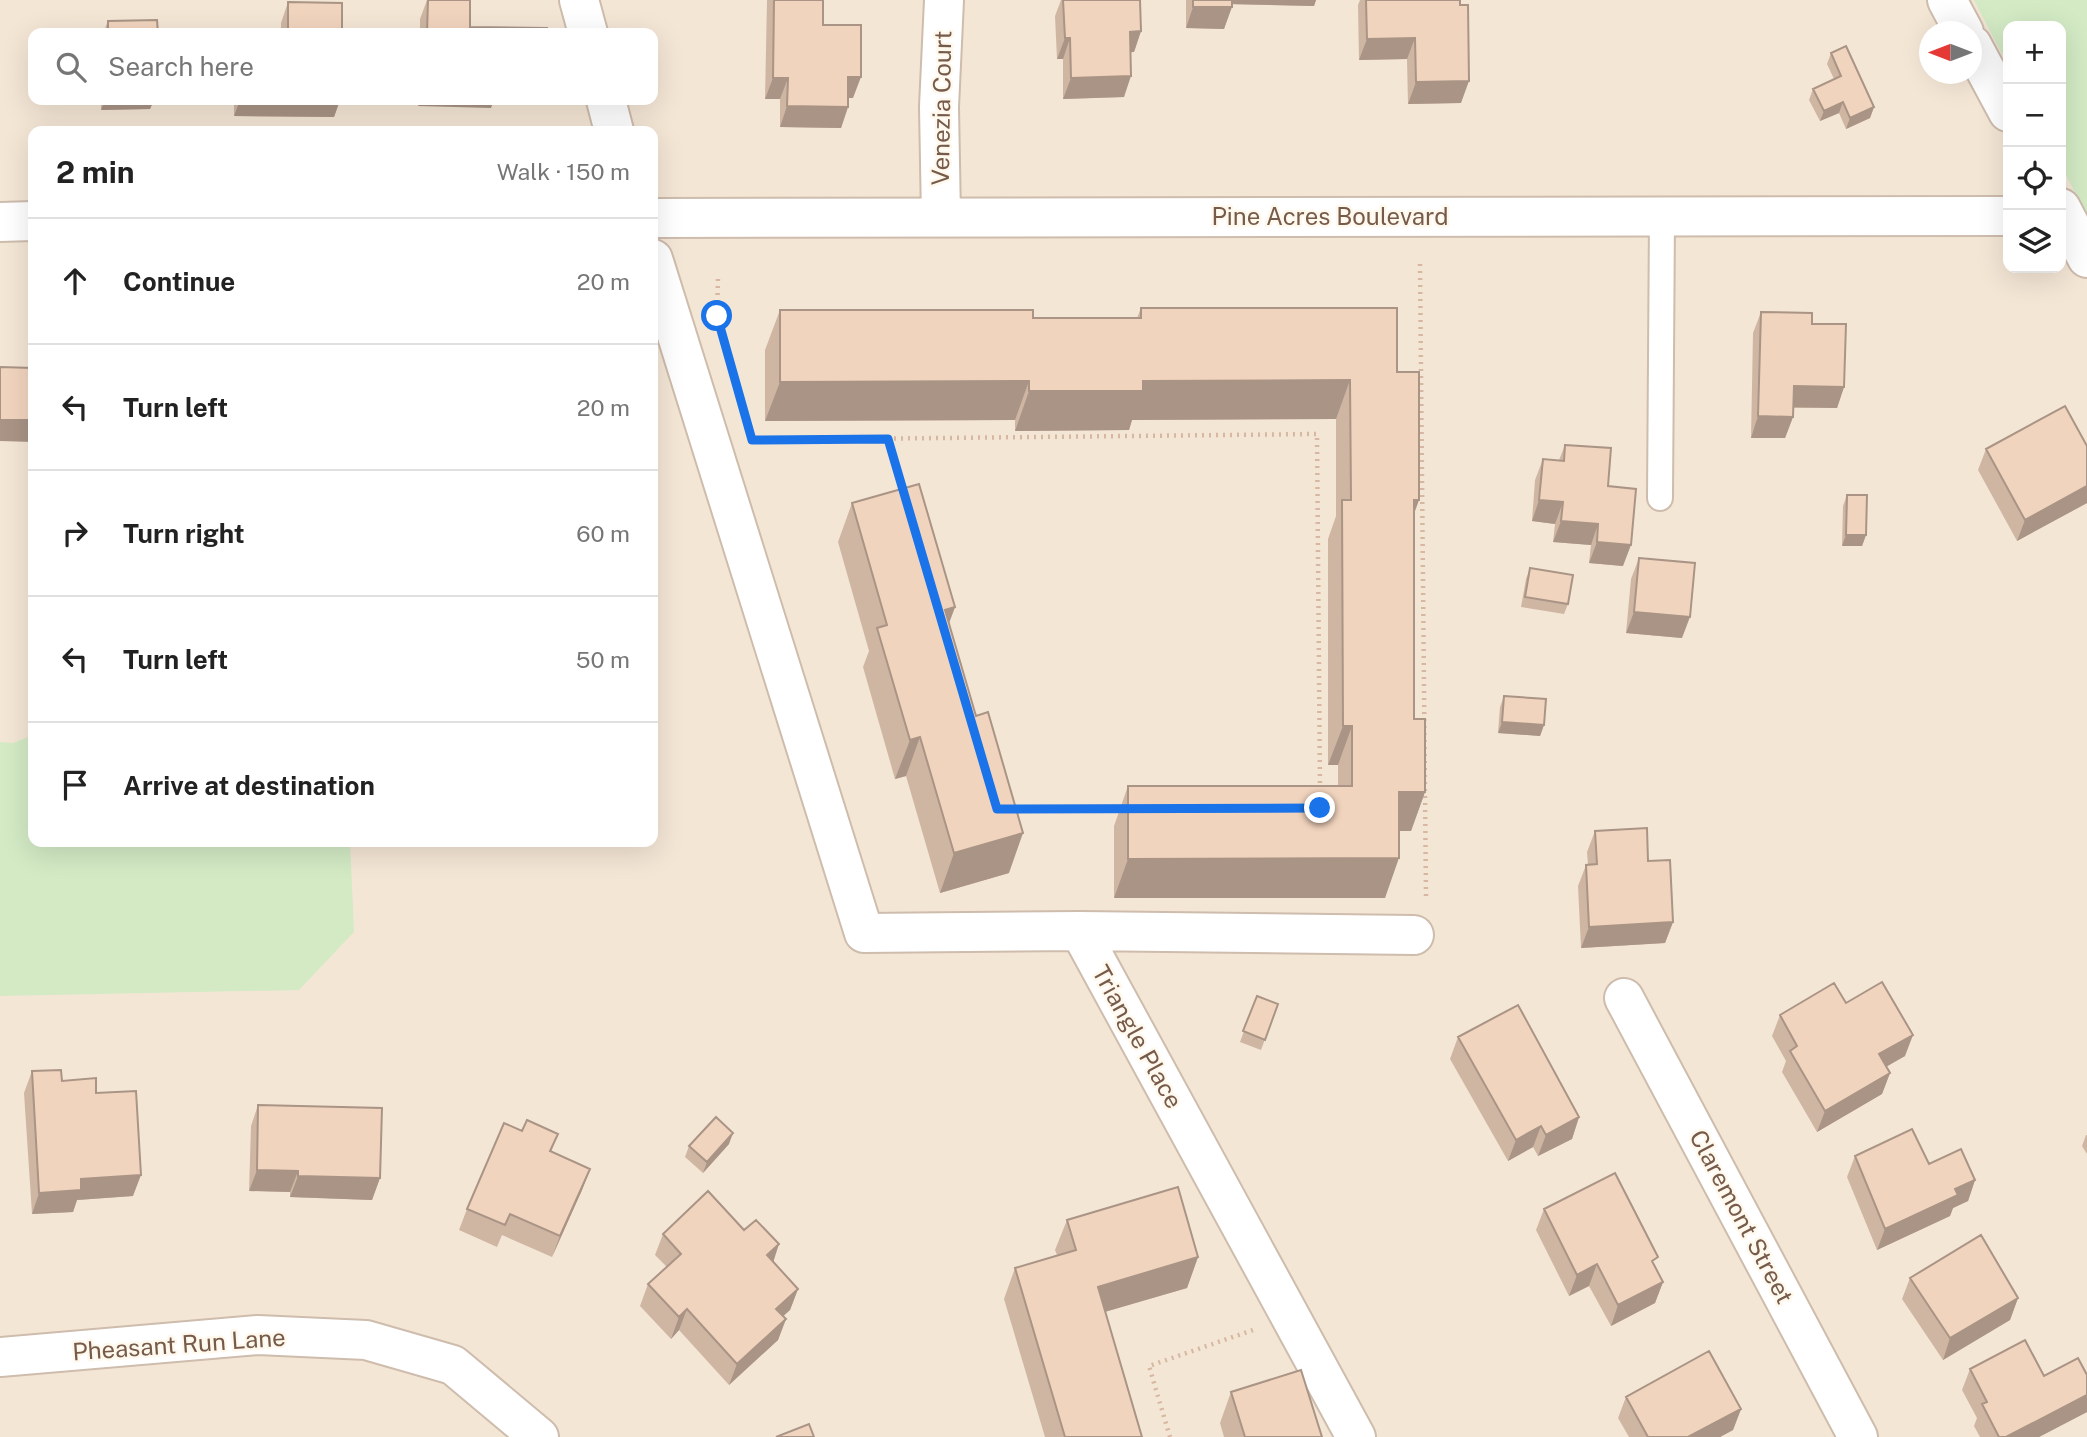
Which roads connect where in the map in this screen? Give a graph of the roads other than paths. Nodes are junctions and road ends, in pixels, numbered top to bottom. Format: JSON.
{"nodes":[{"id":1,"x":579,"y":0,"type":"edge"},
{"id":2,"x":944,"y":0,"type":"edge"},
{"id":3,"x":1947,"y":0,"type":"edge"},
{"id":4,"x":1958,"y":21,"type":"edge"},
{"id":5,"x":587,"y":28,"type":"edge"},
{"id":6,"x":1982,"y":64,"type":"edge"},
{"id":7,"x":2003,"y":103,"type":"edge"},
{"id":8,"x":607,"y":105,"type":"edge"},
{"id":9,"x":613,"y":126,"type":"edge"},
{"id":10,"x":2068,"y":214,"type":"edge"},
{"id":11,"x":2003,"y":216,"type":"edge"},
{"id":12,"x":941,"y":217,"type":"junction"},
{"id":13,"x":1662,"y":217,"type":"junction"},
{"id":14,"x":658,"y":218,"type":"edge"},
{"id":15,"x":28,"y":221,"type":"edge"},
{"id":16,"x":0,"y":222,"type":"edge"},
{"id":17,"x":2087,"y":258,"type":"edge"},
{"id":18,"x":658,"y":275,"type":"edge"},
{"id":19,"x":1660,"y":498,"type":"dead end"},
{"id":20,"x":1080,"y":931,"type":"junction"},
{"id":21,"x":1414,"y":935,"type":"dead end"},
{"id":22,"x":1624,"y":998,"type":"dead end"},
{"id":23,"x":0,"y":1357,"type":"edge"},
{"id":24,"x":539,"y":1437,"type":"edge"},
{"id":25,"x":1356,"y":1437,"type":"edge"},
{"id":26,"x":1858,"y":1437,"type":"edge"}],
"edges":[{"from":1,"to":5,"type":"street"},
{"from":2,"to":12,"type":"street","name":"Venezia Court"},
{"from":3,"to":4,"type":"street"},
{"from":6,"to":7,"type":"street"},
{"from":8,"to":9,"type":"street"},
{"from":10,"to":17,"type":"street"},
{"from":11,"to":13,"type":"street","name":"Pine Acres Boulevard"},
{"from":12,"to":13,"type":"street","name":"Pine Acres Boulevard"},
{"from":12,"to":14,"type":"street","name":"Pine Acres Boulevard"},
{"from":13,"to":19,"type":"lane"},
{"from":15,"to":16,"type":"street"},
{"from":18,"to":20,"type":"street"},
{"from":20,"to":21,"type":"street","name":"Triangle Place"},
{"from":20,"to":25,"type":"street","name":"Triangle Place"},
{"from":22,"to":26,"type":"street","name":"Claremont Street"},
{"from":23,"to":24,"type":"street","name":"Pheasant Run Lane"}]}
